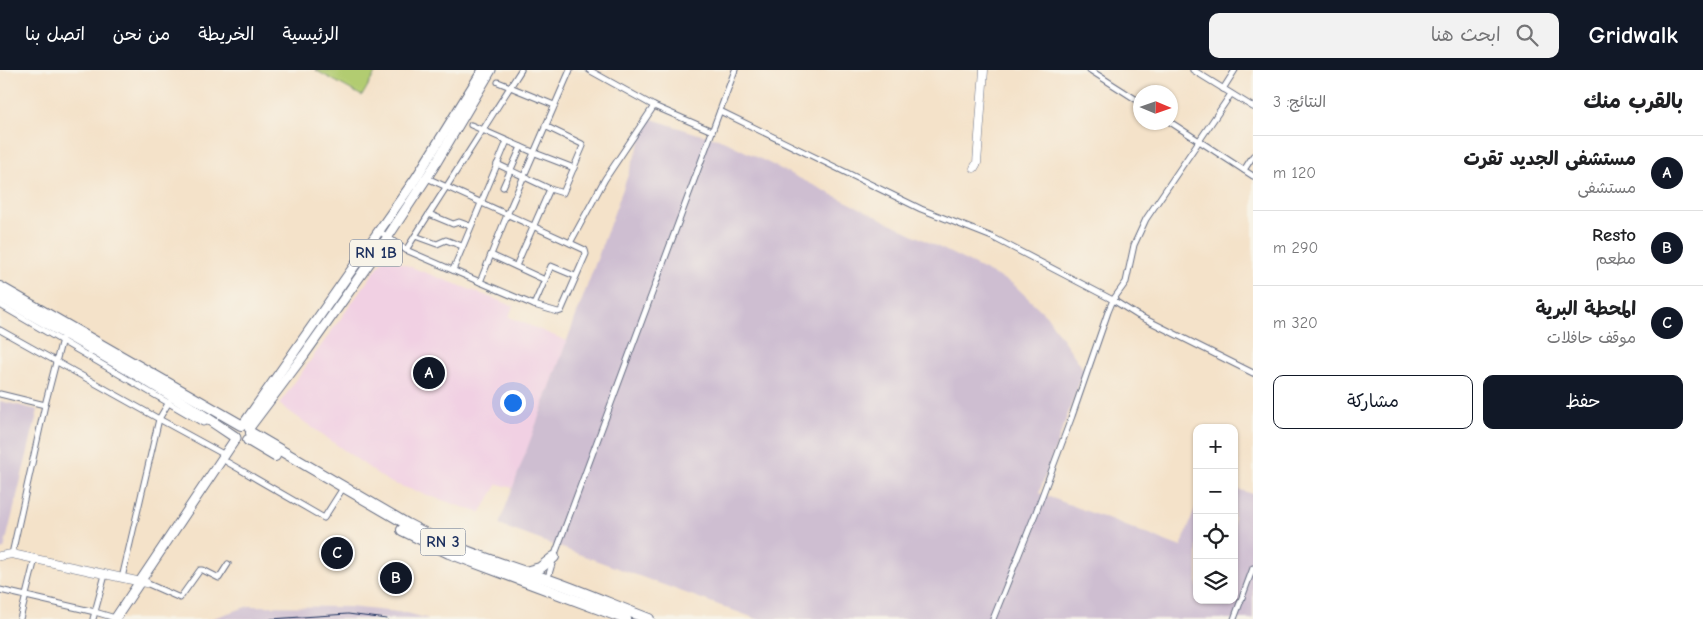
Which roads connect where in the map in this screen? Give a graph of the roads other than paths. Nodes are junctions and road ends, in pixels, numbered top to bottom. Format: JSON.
{"nodes":[{"id":1,"x":482,"y":70,"type":"edge"},
{"id":2,"x":491,"y":70,"type":"edge"},
{"id":3,"x":521,"y":70,"type":"edge"},
{"id":4,"x":570,"y":70,"type":"edge"},
{"id":5,"x":589,"y":70,"type":"edge"},
{"id":6,"x":735,"y":70,"type":"edge"},
{"id":7,"x":979,"y":70,"type":"edge"},
{"id":8,"x":984,"y":70,"type":"edge"},
{"id":9,"x":1090,"y":70,"type":"edge"},
{"id":10,"x":1193,"y":70,"type":"edge"},
{"id":11,"x":1235,"y":70,"type":"edge"},
{"id":12,"x":498,"y":82,"type":"dead end"},
{"id":13,"x":510,"y":87,"type":"junction"},
{"id":14,"x":1223,"y":89,"type":"junction"},
{"id":15,"x":1232,"y":94,"type":"junction"},
{"id":16,"x":1133,"y":98,"type":"edge"},
{"id":17,"x":554,"y":104,"type":"junction"},
{"id":18,"x":1252,"y":105,"type":"edge"},
{"id":19,"x":654,"y":106,"type":"junction"},
{"id":20,"x":720,"y":111,"type":"junction"},
{"id":21,"x":471,"y":125,"type":"dead end"},
{"id":22,"x":545,"y":126,"type":"junction"},
{"id":23,"x":1178,"y":127,"type":"edge"},
{"id":24,"x":482,"y":130,"type":"junction"},
{"id":25,"x":712,"y":131,"type":"junction"},
{"id":26,"x":507,"y":141,"type":"junction"},
{"id":27,"x":1201,"y":141,"type":"junction"},
{"id":28,"x":521,"y":147,"type":"junction"},
{"id":29,"x":535,"y":153,"type":"junction"},
{"id":30,"x":1253,"y":156,"type":"edge"},
{"id":31,"x":497,"y":164,"type":"junction"},
{"id":32,"x":574,"y":168,"type":"junction"},
{"id":33,"x":511,"y":170,"type":"junction"},
{"id":34,"x":1244,"y":170,"type":"junction"},
{"id":35,"x":1253,"y":176,"type":"edge"},
{"id":36,"x":525,"y":177,"type":"junction"},
{"id":37,"x":427,"y":178,"type":"junction"},
{"id":38,"x":504,"y":187,"type":"dead end"},
{"id":39,"x":445,"y":188,"type":"junction"},
{"id":40,"x":550,"y":189,"type":"junction"},
{"id":41,"x":480,"y":203,"type":"junction"},
{"id":42,"x":429,"y":214,"type":"junction"},
{"id":43,"x":507,"y":215,"type":"junction"},
{"id":44,"x":470,"y":226,"type":"junction"},
{"id":45,"x":533,"y":226,"type":"junction"},
{"id":46,"x":379,"y":231,"type":"junction"},
{"id":47,"x":415,"y":236,"type":"junction"},
{"id":48,"x":387,"y":238,"type":"junction"},
{"id":49,"x":570,"y":243,"type":"junction"},
{"id":50,"x":462,"y":246,"type":"junction"},
{"id":51,"x":406,"y":250,"type":"junction"},
{"id":52,"x":491,"y":255,"type":"junction"},
{"id":53,"x":516,"y":266,"type":"junction"},
{"id":54,"x":453,"y":270,"type":"junction"},
{"id":55,"x":575,"y":276,"type":"junction"},
{"id":56,"x":545,"y":280,"type":"junction"},
{"id":57,"x":480,"y":282,"type":"junction"},
{"id":58,"x":0,"y":287,"type":"edge"},
{"id":59,"x":0,"y":297,"type":"edge"},
{"id":60,"x":1113,"y":300,"type":"junction"},
{"id":61,"x":0,"y":305,"type":"edge"},
{"id":62,"x":534,"y":305,"type":"junction"},
{"id":63,"x":0,"y":330,"type":"edge"},
{"id":64,"x":63,"y":337,"type":"junction"},
{"id":65,"x":56,"y":362,"type":"junction"},
{"id":66,"x":1253,"y":373,"type":"edge"},
{"id":67,"x":0,"y":394,"type":"edge"},
{"id":68,"x":170,"y":400,"type":"junction"},
{"id":69,"x":45,"y":405,"type":"junction"},
{"id":70,"x":159,"y":419,"type":"junction"},
{"id":71,"x":243,"y":434,"type":"junction"},
{"id":72,"x":226,"y":458,"type":"junction"},
{"id":73,"x":342,"y":490,"type":"junction"},
{"id":74,"x":12,"y":554,"type":"junction"},
{"id":75,"x":0,"y":556,"type":"edge"},
{"id":76,"x":554,"y":557,"type":"junction"},
{"id":77,"x":34,"y":559,"type":"junction"},
{"id":78,"x":228,"y":564,"type":"dead end"},
{"id":79,"x":1253,"y":568,"type":"edge"},
{"id":80,"x":525,"y":572,"type":"junction"},
{"id":81,"x":105,"y":575,"type":"junction"},
{"id":82,"x":122,"y":578,"type":"junction"},
{"id":83,"x":143,"y":582,"type":"junction"},
{"id":84,"x":546,"y":584,"type":"junction"},
{"id":85,"x":0,"y":590,"type":"edge"},
{"id":86,"x":24,"y":596,"type":"junction"},
{"id":87,"x":95,"y":612,"type":"junction"},
{"id":88,"x":20,"y":619,"type":"edge"},
{"id":89,"x":93,"y":619,"type":"edge"},
{"id":90,"x":115,"y":619,"type":"edge"},
{"id":91,"x":122,"y":619,"type":"edge"},
{"id":92,"x":626,"y":619,"type":"edge"},
{"id":93,"x":649,"y":619,"type":"edge"},
{"id":94,"x":993,"y":619,"type":"edge"},
{"id":95,"x":1234,"y":619,"type":"edge"}],
"edges":[{"from":1,"to":46,"type":"main road","number":"RN 1B"},
{"from":2,"to":37,"type":"main road","number":"RN 1B"},
{"from":3,"to":13,"type":"street"},
{"from":4,"to":17,"type":"street"},
{"from":5,"to":19,"type":"street"},
{"from":6,"to":20,"type":"street"},
{"from":7,"to":8,"type":"street"},
{"from":9,"to":16,"type":"street"},
{"from":10,"to":14,"type":"street"},
{"from":11,"to":14,"type":"street"},
{"from":12,"to":13,"type":"street"},
{"from":13,"to":17,"type":"street"},
{"from":13,"to":24,"type":"street"},
{"from":14,"to":15,"type":"street"},
{"from":15,"to":18,"type":"street"},
{"from":15,"to":27,"type":"street"},
{"from":17,"to":22,"type":"street"},
{"from":19,"to":25,"type":"street"},
{"from":19,"to":49,"type":"street"},
{"from":20,"to":25,"type":"street"},
{"from":20,"to":60,"type":"street"},
{"from":21,"to":24,"type":"street"},
{"from":22,"to":29,"type":"street"},
{"from":22,"to":32,"type":"street"},
{"from":23,"to":27,"type":"street"},
{"from":24,"to":26,"type":"street"},
{"from":24,"to":39,"type":"street"},
{"from":25,"to":76,"type":"street"},
{"from":26,"to":28,"type":"street"},
{"from":26,"to":31,"type":"street"},
{"from":27,"to":34,"type":"street"},
{"from":27,"to":60,"type":"street"},
{"from":28,"to":29,"type":"street"},
{"from":28,"to":33,"type":"street"},
{"from":29,"to":32,"type":"street"},
{"from":29,"to":36,"type":"street"},
{"from":30,"to":34,"type":"street"},
{"from":31,"to":33,"type":"street"},
{"from":31,"to":41,"type":"street"},
{"from":32,"to":40,"type":"street"},
{"from":33,"to":36,"type":"street"},
{"from":33,"to":38,"type":"street"},
{"from":34,"to":35,"type":"street"},
{"from":36,"to":40,"type":"street"},
{"from":36,"to":43,"type":"street"},
{"from":37,"to":39,"type":"street"},
{"from":37,"to":48,"type":"main road","number":"RN 1B"},
{"from":39,"to":41,"type":"street"},
{"from":39,"to":42,"type":"street"},
{"from":40,"to":45,"type":"street"},
{"from":41,"to":43,"type":"street"},
{"from":41,"to":44,"type":"street"},
{"from":42,"to":44,"type":"street"},
{"from":42,"to":47,"type":"street"},
{"from":43,"to":45,"type":"street"},
{"from":43,"to":52,"type":"street"},
{"from":44,"to":50,"type":"street"},
{"from":45,"to":49,"type":"street"},
{"from":45,"to":53,"type":"street"},
{"from":46,"to":48,"type":"street"},
{"from":46,"to":71,"type":"main road","number":"RN 1B"},
{"from":47,"to":50,"type":"street"},
{"from":47,"to":51,"type":"street"},
{"from":48,"to":51,"type":"street"},
{"from":48,"to":71,"type":"main road","number":"RN 1B"},
{"from":49,"to":55,"type":"street"},
{"from":50,"to":54,"type":"street"},
{"from":51,"to":54,"type":"street"},
{"from":52,"to":53,"type":"street"},
{"from":52,"to":57,"type":"street"},
{"from":53,"to":56,"type":"street"},
{"from":54,"to":57,"type":"street"},
{"from":55,"to":56,"type":"street"},
{"from":55,"to":62,"type":"street"},
{"from":56,"to":62,"type":"street"},
{"from":57,"to":62,"type":"street"},
{"from":58,"to":71,"type":"highway","number":"RN 3"},
{"from":59,"to":64,"type":"highway","number":"RN 3"},
{"from":60,"to":66,"type":"street"},
{"from":60,"to":94,"type":"street"},
{"from":61,"to":64,"type":"street"},
{"from":63,"to":65,"type":"street"},
{"from":64,"to":65,"type":"street"},
{"from":64,"to":68,"type":"highway","number":"RN 3"},
{"from":65,"to":69,"type":"street"},
{"from":65,"to":70,"type":"street"},
{"from":67,"to":69,"type":"street"},
{"from":68,"to":70,"type":"street"},
{"from":68,"to":71,"type":"highway","number":"RN 3"},
{"from":69,"to":74,"type":"street"},
{"from":70,"to":72,"type":"street"},
{"from":70,"to":82,"type":"street"},
{"from":71,"to":72,"type":"main road"},
{"from":71,"to":73,"type":"highway","number":"RN 3"},
{"from":72,"to":73,"type":"street"},
{"from":72,"to":83,"type":"main road"},
{"from":73,"to":80,"type":"highway","number":"RN 3"},
{"from":73,"to":84,"type":"highway","number":"RN 3"},
{"from":74,"to":75,"type":"street"},
{"from":74,"to":77,"type":"street"},
{"from":76,"to":80,"type":"highway"},
{"from":76,"to":84,"type":"street"},
{"from":77,"to":81,"type":"street"},
{"from":77,"to":86,"type":"street"},
{"from":78,"to":83,"type":"street"},
{"from":79,"to":95,"type":"street"},
{"from":80,"to":84,"type":"highway","number":"RN 3"},
{"from":81,"to":82,"type":"street"},
{"from":81,"to":87,"type":"street"},
{"from":82,"to":83,"type":"street"},
{"from":83,"to":90,"type":"main road"},
{"from":83,"to":91,"type":"main road"},
{"from":84,"to":92,"type":"highway","number":"RN 3"},
{"from":84,"to":93,"type":"highway","number":"RN 3"},
{"from":85,"to":86,"type":"street"},
{"from":86,"to":87,"type":"street"},
{"from":86,"to":88,"type":"street"},
{"from":87,"to":89,"type":"street"},
{"from":87,"to":90,"type":"street"}]}
